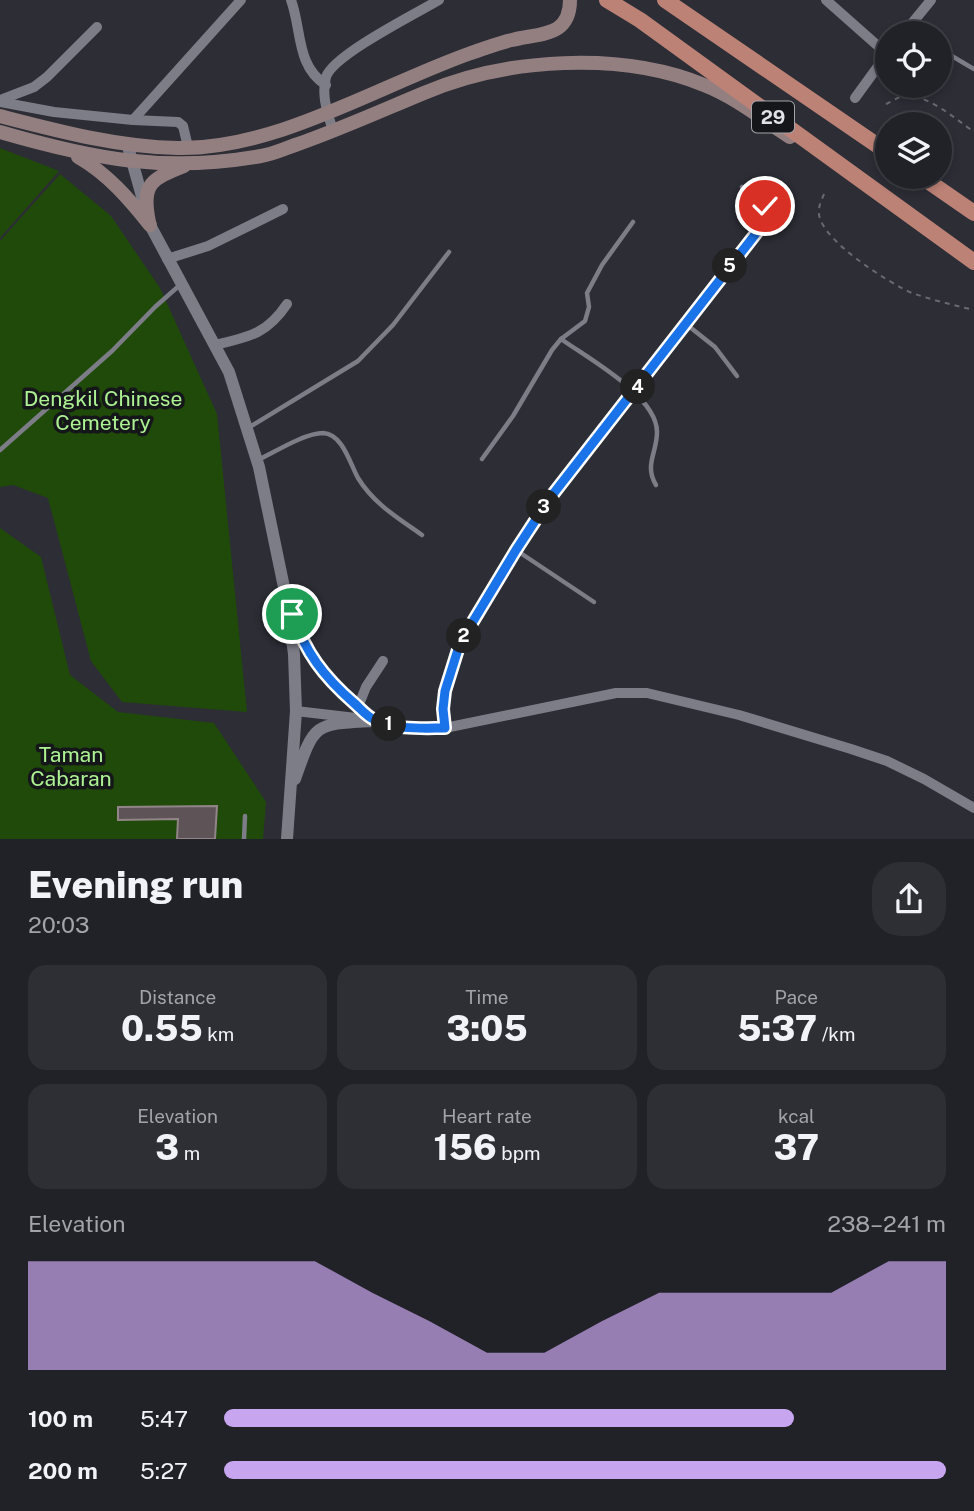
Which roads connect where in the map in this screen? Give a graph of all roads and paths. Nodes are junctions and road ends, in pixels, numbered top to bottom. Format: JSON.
{"nodes":[{"id":1,"x":241,"y":0,"type":"edge"},
{"id":2,"x":291,"y":0,"type":"edge"},
{"id":3,"x":439,"y":0,"type":"edge"},
{"id":4,"x":570,"y":0,"type":"edge"},
{"id":5,"x":607,"y":0,"type":"edge"},
{"id":6,"x":665,"y":0,"type":"edge"},
{"id":7,"x":826,"y":0,"type":"edge"},
{"id":8,"x":931,"y":0,"type":"edge"},
{"id":9,"x":916,"y":21,"type":"edge"},
{"id":10,"x":97,"y":27,"type":"dead end"},
{"id":11,"x":952,"y":56,"type":"edge"},
{"id":12,"x":974,"y":69,"type":"edge"},
{"id":13,"x":326,"y":85,"type":"junction"},
{"id":14,"x":855,"y":98,"type":"dead end"},
{"id":15,"x":0,"y":101,"type":"edge"},
{"id":16,"x":886,"y":104,"type":"dead end"},
{"id":17,"x":327,"y":112,"type":"junction"},
{"id":18,"x":0,"y":116,"type":"edge"},
{"id":19,"x":133,"y":120,"type":"junction"},
{"id":20,"x":333,"y":131,"type":"junction"},
{"id":21,"x":0,"y":132,"type":"edge"},
{"id":22,"x":974,"y":132,"type":"edge"},
{"id":23,"x":127,"y":144,"type":"junction"},
{"id":24,"x":875,"y":144,"type":"edge"},
{"id":25,"x":188,"y":148,"type":"junction"},
{"id":26,"x":66,"y":151,"type":"junction"},
{"id":27,"x":132,"y":163,"type":"junction"},
{"id":28,"x":188,"y":165,"type":"junction"},
{"id":29,"x":742,"y":187,"type":"dead end"},
{"id":30,"x":939,"y":189,"type":"edge"},
{"id":31,"x":824,"y":194,"type":"dead end"},
{"id":32,"x":283,"y":209,"type":"dead end"},
{"id":33,"x":974,"y":214,"type":"edge"},
{"id":34,"x":633,"y":222,"type":"dead end"},
{"id":35,"x":150,"y":225,"type":"junction"},
{"id":36,"x":936,"y":236,"type":"junction"},
{"id":37,"x":450,"y":252,"type":"dead end"},
{"id":38,"x":167,"y":259,"type":"junction"},
{"id":39,"x":974,"y":262,"type":"edge"},
{"id":40,"x":182,"y":284,"type":"junction"},
{"id":41,"x":287,"y":304,"type":"dead end"},
{"id":42,"x":974,"y":310,"type":"edge"},
{"id":43,"x":687,"y":324,"type":"junction"},
{"id":44,"x":561,"y":339,"type":"junction"},
{"id":45,"x":215,"y":345,"type":"junction"},
{"id":46,"x":737,"y":376,"type":"dead end"},
{"id":47,"x":634,"y":391,"type":"junction"},
{"id":48,"x":247,"y":429,"type":"junction"},
{"id":49,"x":0,"y":450,"type":"edge"},
{"id":50,"x":482,"y":459,"type":"dead end"},
{"id":51,"x":257,"y":460,"type":"junction"},
{"id":52,"x":656,"y":485,"type":"dead end"},
{"id":53,"x":422,"y":535,"type":"dead end"},
{"id":54,"x":516,"y":550,"type":"junction"},
{"id":55,"x":285,"y":592,"type":"junction"},
{"id":56,"x":594,"y":602,"type":"dead end"},
{"id":57,"x":383,"y":661,"type":"dead end"},
{"id":58,"x":358,"y":707,"type":"junction"},
{"id":59,"x":296,"y":711,"type":"junction"},
{"id":60,"x":375,"y":720,"type":"junction"},
{"id":61,"x":445,"y":728,"type":"junction"},
{"id":62,"x":290,"y":793,"type":"junction"},
{"id":63,"x":974,"y":808,"type":"edge"},
{"id":64,"x":245,"y":816,"type":"dead end"},
{"id":65,"x":244,"y":839,"type":"edge"},
{"id":66,"x":287,"y":839,"type":"edge"}],
"edges":[{"from":1,"to":19,"type":"street"},
{"from":2,"to":13,"type":"street"},
{"from":3,"to":13,"type":"street"},
{"from":4,"to":17,"type":"main road"},
{"from":5,"to":36,"type":"highway","number":"29"},
{"from":6,"to":24,"type":"highway","number":"29"},
{"from":7,"to":14,"type":"street"},
{"from":8,"to":9,"type":"street"},
{"from":10,"to":15,"type":"street"},
{"from":11,"to":12,"type":"lane"},
{"from":13,"to":17,"type":"street"},
{"from":15,"to":19,"type":"street"},
{"from":16,"to":22,"type":"path"},
{"from":17,"to":20,"type":"street"},
{"from":17,"to":25,"type":"main road"},
{"from":18,"to":23,"type":"main road"},
{"from":19,"to":25,"type":"street"},
{"from":20,"to":28,"type":"main road"},
{"from":20,"to":36,"type":"main road"},
{"from":21,"to":26,"type":"main road"},
{"from":23,"to":25,"type":"main road"},
{"from":23,"to":27,"type":"street"},
{"from":26,"to":27,"type":"main road"},
{"from":26,"to":35,"type":"main road"},
{"from":27,"to":28,"type":"main road"},
{"from":27,"to":35,"type":"street"},
{"from":28,"to":35,"type":"main road"},
{"from":29,"to":43,"type":"lane"},
{"from":30,"to":33,"type":"highway"},
{"from":31,"to":42,"type":"path"},
{"from":32,"to":38,"type":"street"},
{"from":34,"to":44,"type":"lane"},
{"from":35,"to":38,"type":"street"},
{"from":36,"to":39,"type":"highway","number":"29"},
{"from":37,"to":48,"type":"lane"},
{"from":38,"to":40,"type":"street"},
{"from":40,"to":45,"type":"street"},
{"from":40,"to":49,"type":"lane"},
{"from":41,"to":45,"type":"street"},
{"from":43,"to":46,"type":"lane"},
{"from":43,"to":47,"type":"lane"},
{"from":44,"to":47,"type":"lane"},
{"from":44,"to":50,"type":"lane"},
{"from":45,"to":48,"type":"street"},
{"from":47,"to":52,"type":"lane"},
{"from":47,"to":54,"type":"lane"},
{"from":48,"to":51,"type":"street"},
{"from":51,"to":53,"type":"lane"},
{"from":51,"to":55,"type":"street"},
{"from":54,"to":56,"type":"lane"},
{"from":54,"to":61,"type":"lane"},
{"from":55,"to":58,"type":"street"},
{"from":55,"to":59,"type":"street"},
{"from":57,"to":58,"type":"street"},
{"from":58,"to":60,"type":"street"},
{"from":59,"to":60,"type":"street"},
{"from":59,"to":62,"type":"street"},
{"from":60,"to":61,"type":"street"},
{"from":60,"to":62,"type":"street"},
{"from":61,"to":63,"type":"street"},
{"from":62,"to":66,"type":"street"},
{"from":64,"to":65,"type":"lane"}]}
